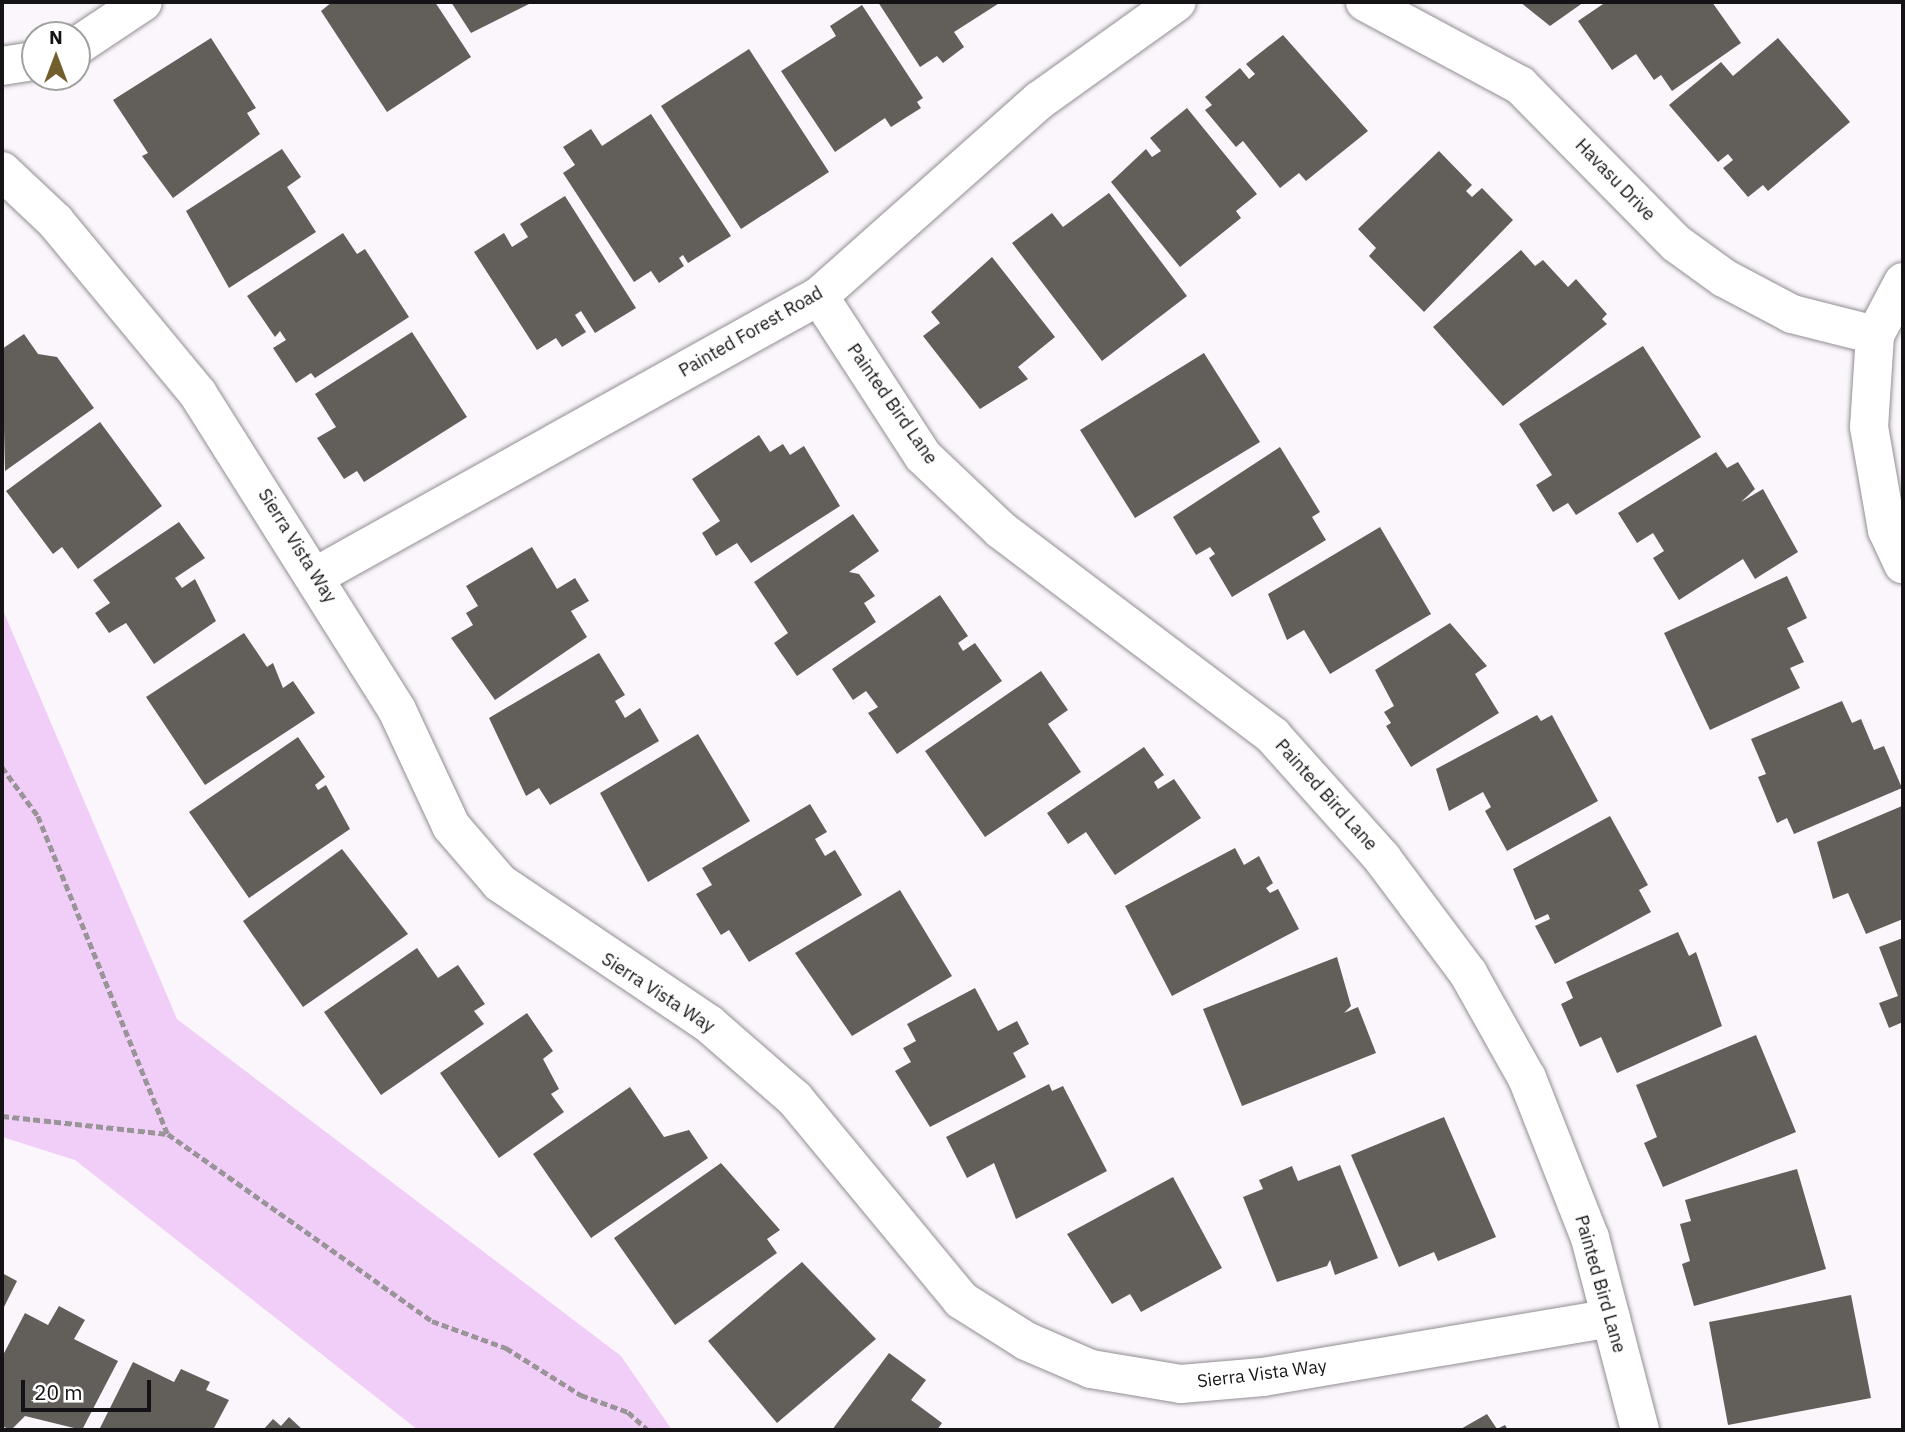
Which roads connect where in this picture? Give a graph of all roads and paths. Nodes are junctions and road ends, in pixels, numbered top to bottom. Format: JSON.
{"nodes":[{"id":1,"x":143,"y":2,"type":"edge"},
{"id":2,"x":1177,"y":2,"type":"edge"},
{"id":3,"x":1364,"y":2,"type":"edge"},
{"id":4,"x":91,"y":37,"type":"edge"},
{"id":5,"x":21,"y":63,"type":"edge"},
{"id":6,"x":2,"y":66,"type":"edge"},
{"id":7,"x":2,"y":171,"type":"edge"},
{"id":8,"x":1903,"y":282,"type":"edge"},
{"id":9,"x":819,"y":296,"type":"junction"},
{"id":10,"x":1875,"y":335,"type":"junction"},
{"id":11,"x":1903,"y":564,"type":"edge"},
{"id":12,"x":316,"y":576,"type":"junction"},
{"id":13,"x":2,"y":767,"type":"edge"},
{"id":14,"x":2,"y":1116,"type":"edge"},
{"id":15,"x":168,"y":1134,"type":"junction"},
{"id":16,"x":1611,"y":1318,"type":"junction"},
{"id":17,"x":648,"y":1430,"type":"edge"},
{"id":18,"x":1640,"y":1430,"type":"edge"}],
"edges":[{"from":1,"to":4,"type":"street"},
{"from":2,"to":9,"type":"street","name":"Painted Forest Road"},
{"from":3,"to":10,"type":"street","name":"Havasu Drive"},
{"from":5,"to":6,"type":"street"},
{"from":7,"to":12,"type":"street","name":"Sierra Vista Way"},
{"from":8,"to":10,"type":"street"},
{"from":9,"to":12,"type":"street","name":"Painted Forest Road"},
{"from":9,"to":16,"type":"street","name":"Painted Bird Lane"},
{"from":10,"to":11,"type":"street"},
{"from":12,"to":16,"type":"street","name":"Sierra Vista Way"},
{"from":13,"to":15,"type":"path"},
{"from":14,"to":15,"type":"path"},
{"from":15,"to":17,"type":"path"},
{"from":16,"to":18,"type":"street","name":"Painted Bird Lane"}]}
